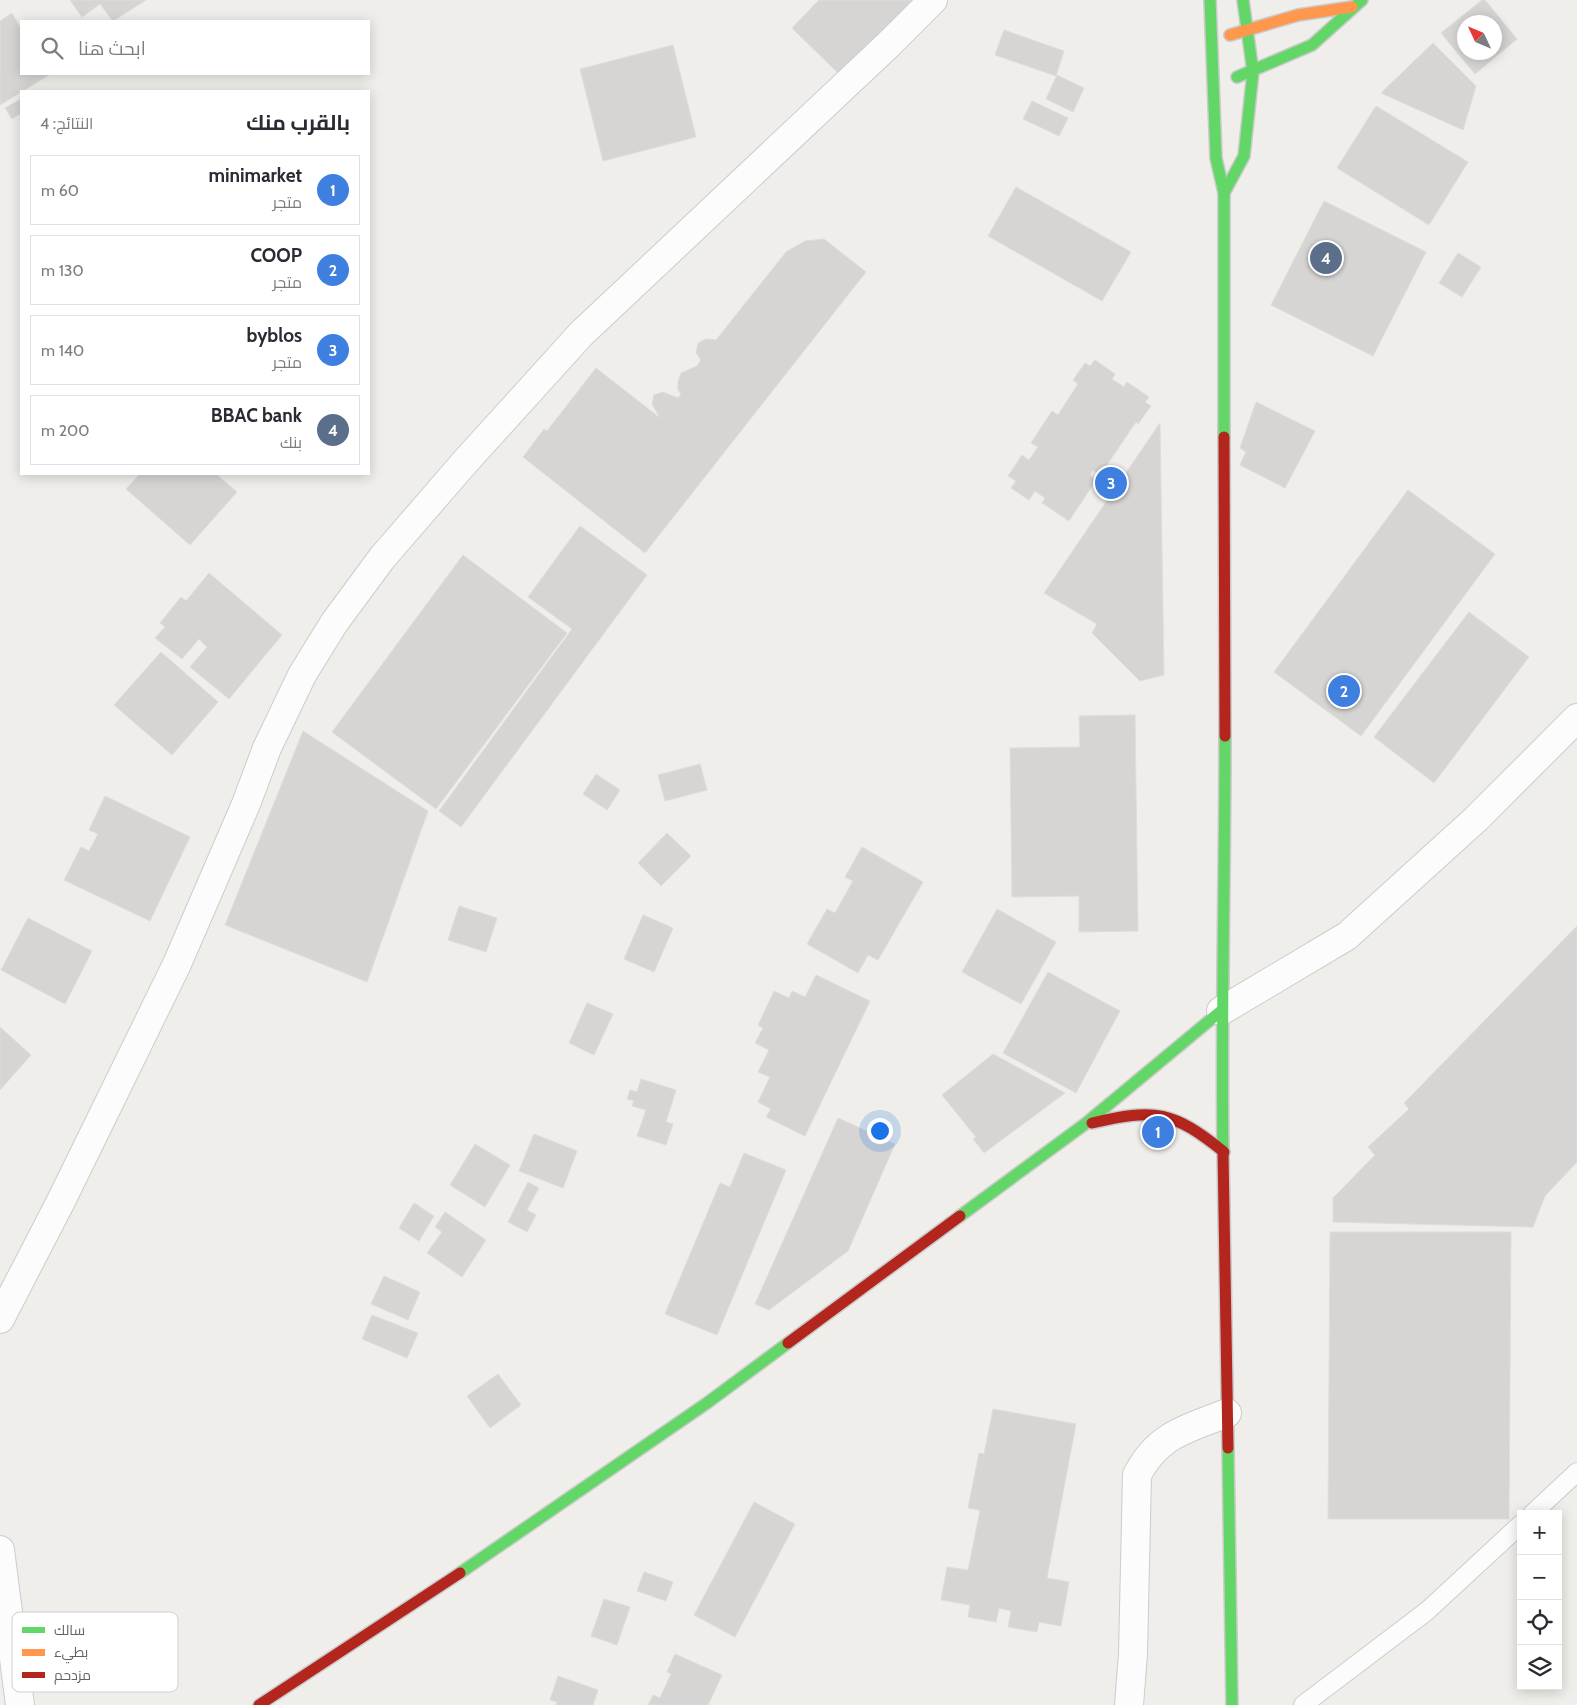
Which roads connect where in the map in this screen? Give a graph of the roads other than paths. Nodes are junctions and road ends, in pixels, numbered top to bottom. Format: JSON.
{"nodes":[{"id":1,"x":933,"y":0,"type":"edge"},
{"id":2,"x":1210,"y":0,"type":"edge"},
{"id":3,"x":1243,"y":0,"type":"edge"},
{"id":4,"x":1357,"y":3,"type":"edge"},
{"id":5,"x":1247,"y":29,"type":"junction"},
{"id":6,"x":1210,"y":42,"type":"junction"},
{"id":7,"x":1253,"y":72,"type":"junction"},
{"id":8,"x":1214,"y":84,"type":"junction"},
{"id":9,"x":1224,"y":192,"type":"junction"},
{"id":10,"x":1577,"y":718,"type":"edge"},
{"id":11,"x":1221,"y":1010,"type":"junction"},
{"id":12,"x":1085,"y":1124,"type":"junction"},
{"id":13,"x":1224,"y":1152,"type":"junction"},
{"id":14,"x":0,"y":1319,"type":"edge"},
{"id":15,"x":1227,"y":1413,"type":"junction"},
{"id":16,"x":1577,"y":1472,"type":"edge"},
{"id":17,"x":1536,"y":1510,"type":"edge"},
{"id":18,"x":1517,"y":1528,"type":"edge"},
{"id":19,"x":0,"y":1550,"type":"edge"},
{"id":20,"x":12,"y":1643,"type":"edge"},
{"id":21,"x":18,"y":1692,"type":"edge"},
{"id":22,"x":20,"y":1705,"type":"edge"},
{"id":23,"x":258,"y":1705,"type":"edge"},
{"id":24,"x":1129,"y":1705,"type":"edge"},
{"id":25,"x":1232,"y":1705,"type":"edge"},
{"id":26,"x":1303,"y":1705,"type":"edge"}],
"edges":[{"from":1,"to":14,"type":"street"},
{"from":2,"to":6,"type":"main road"},
{"from":3,"to":5,"type":"main road"},
{"from":4,"to":5,"type":"main road"},
{"from":4,"to":7,"type":"main road"},
{"from":5,"to":6,"type":"main road"},
{"from":5,"to":7,"type":"main road"},
{"from":6,"to":8,"type":"main road"},
{"from":7,"to":8,"type":"main road"},
{"from":7,"to":9,"type":"main road"},
{"from":8,"to":9,"type":"main road"},
{"from":9,"to":11,"type":"main road"},
{"from":10,"to":11,"type":"street"},
{"from":11,"to":12,"type":"main road"},
{"from":11,"to":13,"type":"main road"},
{"from":12,"to":13,"type":"main road"},
{"from":12,"to":23,"type":"main road"},
{"from":13,"to":15,"type":"main road"},
{"from":15,"to":24,"type":"street"},
{"from":15,"to":25,"type":"main road"},
{"from":16,"to":17,"type":"lane"},
{"from":18,"to":26,"type":"lane"},
{"from":19,"to":20,"type":"street"},
{"from":21,"to":22,"type":"street"}]}
